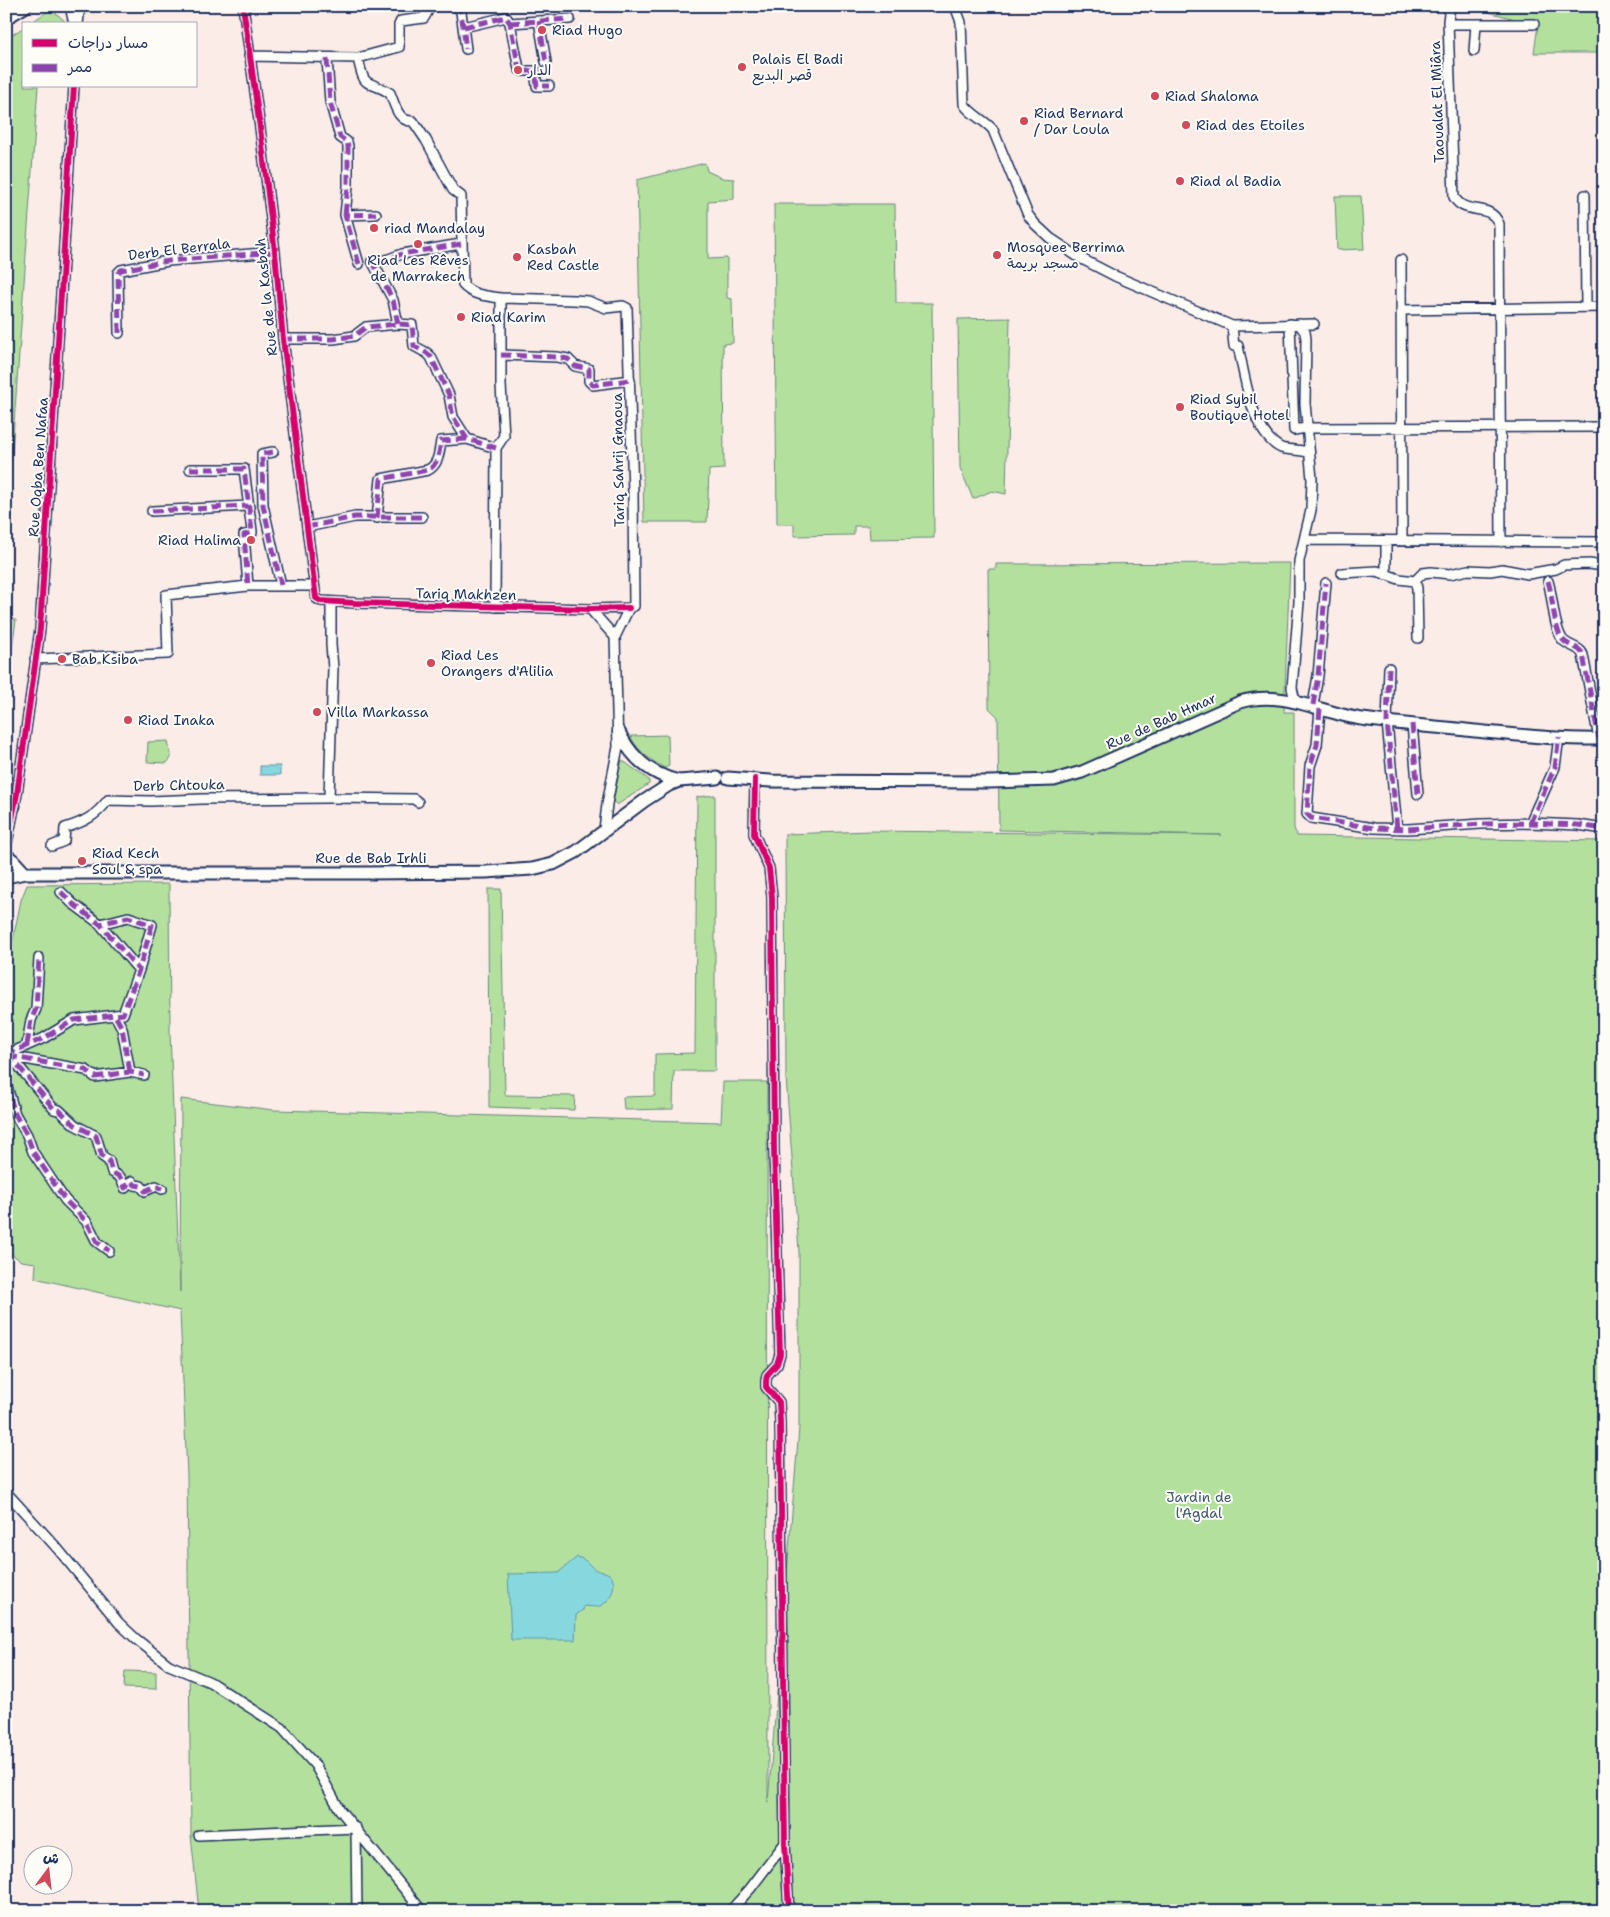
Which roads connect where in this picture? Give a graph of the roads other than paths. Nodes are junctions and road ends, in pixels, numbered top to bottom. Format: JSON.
{"nodes":[{"id":1,"x":26,"y":6,"type":"edge"},
{"id":2,"x":70,"y":6,"type":"edge"},
{"id":3,"x":80,"y":6,"type":"edge"},
{"id":4,"x":243,"y":6,"type":"edge"},
{"id":5,"x":955,"y":6,"type":"edge"},
{"id":6,"x":1450,"y":6,"type":"edge"},
{"id":7,"x":432,"y":7,"type":"edge"},
{"id":8,"x":457,"y":7,"type":"edge"},
{"id":9,"x":6,"y":18,"type":"edge"},
{"id":10,"x":570,"y":19,"type":"dead end"},
{"id":11,"x":539,"y":21,"type":"junction"},
{"id":12,"x":75,"y":22,"type":"edge"},
{"id":13,"x":76,"y":22,"type":"edge"},
{"id":14,"x":510,"y":23,"type":"junction"},
{"id":15,"x":1448,"y":24,"type":"junction"},
{"id":16,"x":1476,"y":24,"type":"junction"},
{"id":17,"x":1534,"y":24,"type":"dead end"},
{"id":18,"x":464,"y":27,"type":"junction"},
{"id":19,"x":466,"y":48,"type":"dead end"},
{"id":20,"x":1474,"y":51,"type":"dead end"},
{"id":21,"x":249,"y":56,"type":"junction"},
{"id":22,"x":358,"y":58,"type":"junction"},
{"id":23,"x":327,"y":59,"type":"junction"},
{"id":24,"x":546,"y":62,"type":"dead end"},
{"id":25,"x":549,"y":86,"type":"dead end"},
{"id":26,"x":74,"y":88,"type":"edge"},
{"id":27,"x":1585,"y":195,"type":"dead end"},
{"id":28,"x":376,"y":214,"type":"dead end"},
{"id":29,"x":345,"y":215,"type":"junction"},
{"id":30,"x":461,"y":244,"type":"junction"},
{"id":31,"x":275,"y":252,"type":"junction"},
{"id":32,"x":1401,"y":260,"type":"dead end"},
{"id":33,"x":359,"y":264,"type":"dead end"},
{"id":34,"x":501,"y":298,"type":"junction"},
{"id":35,"x":1604,"y":307,"type":"edge"},
{"id":36,"x":1500,"y":308,"type":"junction"},
{"id":37,"x":1586,"y":308,"type":"junction"},
{"id":38,"x":1401,"y":310,"type":"junction"},
{"id":39,"x":398,"y":324,"type":"junction"},
{"id":40,"x":1294,"y":324,"type":"junction"},
{"id":41,"x":1314,"y":324,"type":"dead end"},
{"id":42,"x":1232,"y":326,"type":"junction"},
{"id":43,"x":119,"y":333,"type":"dead end"},
{"id":44,"x":283,"y":339,"type":"junction"},
{"id":45,"x":501,"y":354,"type":"junction"},
{"id":46,"x":630,"y":380,"type":"junction"},
{"id":47,"x":1401,"y":427,"type":"junction"},
{"id":48,"x":1500,"y":427,"type":"junction"},
{"id":49,"x":1604,"y":427,"type":"edge"},
{"id":50,"x":1306,"y":428,"type":"junction"},
{"id":51,"x":468,"y":439,"type":"junction"},
{"id":52,"x":496,"y":448,"type":"junction"},
{"id":53,"x":273,"y":452,"type":"dead end"},
{"id":54,"x":1308,"y":452,"type":"junction"},
{"id":55,"x":190,"y":468,"type":"dead end"},
{"id":56,"x":248,"y":506,"type":"junction"},
{"id":57,"x":152,"y":511,"type":"dead end"},
{"id":58,"x":422,"y":517,"type":"dead end"},
{"id":59,"x":377,"y":518,"type":"junction"},
{"id":60,"x":307,"y":527,"type":"junction"},
{"id":61,"x":1305,"y":540,"type":"junction"},
{"id":62,"x":1386,"y":541,"type":"junction"},
{"id":63,"x":1402,"y":541,"type":"junction"},
{"id":64,"x":1501,"y":542,"type":"junction"},
{"id":65,"x":1604,"y":542,"type":"edge"},
{"id":66,"x":1604,"y":566,"type":"edge"},
{"id":67,"x":1342,"y":573,"type":"dead end"},
{"id":68,"x":1386,"y":575,"type":"junction"},
{"id":69,"x":1415,"y":581,"type":"junction"},
{"id":70,"x":1548,"y":581,"type":"dead end"},
{"id":71,"x":1326,"y":583,"type":"dead end"},
{"id":72,"x":281,"y":585,"type":"junction"},
{"id":73,"x":248,"y":586,"type":"junction"},
{"id":74,"x":313,"y":586,"type":"junction"},
{"id":75,"x":331,"y":602,"type":"junction"},
{"id":76,"x":495,"y":607,"type":"junction"},
{"id":77,"x":629,"y":608,"type":"junction"},
{"id":78,"x":590,"y":609,"type":"junction"},
{"id":79,"x":615,"y":637,"type":"junction"},
{"id":80,"x":1418,"y":638,"type":"dead end"},
{"id":81,"x":35,"y":659,"type":"junction"},
{"id":82,"x":1389,"y":668,"type":"dead end"},
{"id":83,"x":1295,"y":701,"type":"junction"},
{"id":84,"x":1317,"y":707,"type":"junction"},
{"id":85,"x":1387,"y":722,"type":"junction"},
{"id":86,"x":1412,"y":724,"type":"junction"},
{"id":87,"x":619,"y":732,"type":"junction"},
{"id":88,"x":1559,"y":737,"type":"junction"},
{"id":89,"x":1601,"y":739,"type":"edge"},
{"id":90,"x":723,"y":778,"type":"joint"},
{"id":91,"x":755,"y":779,"type":"junction"},
{"id":92,"x":679,"y":781,"type":"junction"},
{"id":93,"x":1418,"y":794,"type":"dead end"},
{"id":94,"x":329,"y":798,"type":"junction"},
{"id":95,"x":418,"y":802,"type":"dead end"},
{"id":96,"x":10,"y":809,"type":"edge"},
{"id":97,"x":1530,"y":824,"type":"junction"},
{"id":98,"x":1397,"y":829,"type":"junction"},
{"id":99,"x":604,"y":830,"type":"junction"},
{"id":100,"x":1604,"y":830,"type":"edge"},
{"id":101,"x":52,"y":846,"type":"dead end"},
{"id":102,"x":6,"y":848,"type":"edge"},
{"id":103,"x":6,"y":855,"type":"edge"},
{"id":104,"x":25,"y":873,"type":"junction"},
{"id":105,"x":6,"y":877,"type":"edge"},
{"id":106,"x":60,"y":892,"type":"dead end"},
{"id":107,"x":100,"y":924,"type":"junction"},
{"id":108,"x":39,"y":958,"type":"dead end"},
{"id":109,"x":139,"y":970,"type":"junction"},
{"id":110,"x":116,"y":1017,"type":"junction"},
{"id":111,"x":27,"y":1045,"type":"junction"},
{"id":112,"x":6,"y":1056,"type":"edge"},
{"id":113,"x":130,"y":1072,"type":"junction"},
{"id":114,"x":144,"y":1074,"type":"dead end"},
{"id":115,"x":6,"y":1083,"type":"edge"},
{"id":116,"x":162,"y":1188,"type":"dead end"},
{"id":117,"x":109,"y":1251,"type":"dead end"},
{"id":118,"x":6,"y":1492,"type":"edge"},
{"id":119,"x":356,"y":1828,"type":"junction"},
{"id":120,"x":199,"y":1835,"type":"dead end"},
{"id":121,"x":786,"y":1843,"type":"junction"},
{"id":122,"x":356,"y":1911,"type":"edge"},
{"id":123,"x":422,"y":1911,"type":"edge"},
{"id":124,"x":730,"y":1911,"type":"edge"},
{"id":125,"x":789,"y":1911,"type":"edge"}],
"edges":[{"from":1,"to":9,"type":"main road"},
{"from":2,"to":12,"type":"street"},
{"from":3,"to":13,"type":"street"},
{"from":4,"to":21,"type":"street","name":"Rue de la Kasbah"},
{"from":5,"to":42,"type":"street"},
{"from":6,"to":15,"type":"street","name":"Taoualat El Miâra"},
{"from":7,"to":22,"type":"street"},
{"from":8,"to":18,"type":"street"},
{"from":10,"to":11,"type":"street"},
{"from":11,"to":14,"type":"street"},
{"from":11,"to":24,"type":"street"},
{"from":14,"to":18,"type":"street"},
{"from":14,"to":25,"type":"street"},
{"from":15,"to":16,"type":"street"},
{"from":15,"to":36,"type":"street","name":"Taoualat El Miâra"},
{"from":16,"to":17,"type":"street"},
{"from":16,"to":20,"type":"street"},
{"from":18,"to":19,"type":"street"},
{"from":21,"to":23,"type":"street"},
{"from":21,"to":31,"type":"street","name":"Rue de la Kasbah"},
{"from":22,"to":23,"type":"street"},
{"from":22,"to":30,"type":"street"},
{"from":23,"to":29,"type":"street"},
{"from":26,"to":81,"type":"street","name":"Rue Oqba Ben Nafaa"},
{"from":27,"to":37,"type":"street"},
{"from":28,"to":29,"type":"street"},
{"from":29,"to":33,"type":"street"},
{"from":30,"to":34,"type":"street"},
{"from":30,"to":39,"type":"street"},
{"from":31,"to":43,"type":"street","name":"Derb El Berrala"},
{"from":31,"to":44,"type":"street","name":"Rue de la Kasbah"},
{"from":32,"to":38,"type":"street"},
{"from":34,"to":45,"type":"street"},
{"from":34,"to":46,"type":"street","name":"Tariq Sahrij Gnaoua"},
{"from":35,"to":37,"type":"street"},
{"from":36,"to":37,"type":"street"},
{"from":36,"to":38,"type":"street"},
{"from":36,"to":48,"type":"street"},
{"from":38,"to":47,"type":"street"},
{"from":39,"to":44,"type":"street"},
{"from":39,"to":51,"type":"street"},
{"from":40,"to":41,"type":"street"},
{"from":40,"to":42,"type":"street"},
{"from":40,"to":50,"type":"street"},
{"from":40,"to":50,"type":"street"},
{"from":42,"to":54,"type":"street"},
{"from":44,"to":60,"type":"street","name":"Rue de la Kasbah"},
{"from":45,"to":46,"type":"street"},
{"from":45,"to":52,"type":"street"},
{"from":46,"to":77,"type":"street","name":"Tariq Sahrij Gnaoua"},
{"from":47,"to":48,"type":"street"},
{"from":47,"to":50,"type":"street"},
{"from":47,"to":63,"type":"street"},
{"from":48,"to":49,"type":"street"},
{"from":48,"to":64,"type":"street"},
{"from":50,"to":54,"type":"street"},
{"from":51,"to":52,"type":"street"},
{"from":51,"to":59,"type":"street"},
{"from":52,"to":76,"type":"street"},
{"from":53,"to":72,"type":"street"},
{"from":54,"to":61,"type":"street"},
{"from":55,"to":56,"type":"street"},
{"from":56,"to":57,"type":"street"},
{"from":56,"to":73,"type":"street"},
{"from":58,"to":59,"type":"street"},
{"from":59,"to":60,"type":"street"},
{"from":60,"to":74,"type":"street","name":"Rue de la Kasbah"},
{"from":61,"to":62,"type":"street"},
{"from":61,"to":83,"type":"street"},
{"from":62,"to":63,"type":"street"},
{"from":62,"to":68,"type":"street"},
{"from":63,"to":64,"type":"street"},
{"from":64,"to":65,"type":"street"},
{"from":66,"to":69,"type":"street"},
{"from":67,"to":68,"type":"street"},
{"from":68,"to":69,"type":"street"},
{"from":69,"to":80,"type":"street"},
{"from":70,"to":89,"type":"street"},
{"from":71,"to":84,"type":"street"},
{"from":72,"to":73,"type":"street"},
{"from":72,"to":74,"type":"street"},
{"from":73,"to":81,"type":"street"},
{"from":74,"to":75,"type":"street"},
{"from":75,"to":76,"type":"street","name":"Tariq Makhzen"},
{"from":75,"to":94,"type":"street"},
{"from":76,"to":78,"type":"street","name":"Tariq Makhzen"},
{"from":77,"to":78,"type":"street","name":"Tariq Makhzen"},
{"from":77,"to":79,"type":"street"},
{"from":78,"to":79,"type":"street"},
{"from":79,"to":87,"type":"street"},
{"from":81,"to":96,"type":"street","name":"Rue Oqba Ben Nafaa"},
{"from":82,"to":85,"type":"street"},
{"from":83,"to":84,"type":"main road","name":"Rue de Bab Hmar"},
{"from":83,"to":91,"type":"main road","name":"Rue de Bab Hmar"},
{"from":84,"to":85,"type":"main road","name":"Rue de Bab Hmar"},
{"from":84,"to":98,"type":"street"},
{"from":85,"to":86,"type":"main road","name":"Rue de Bab Hmar"},
{"from":85,"to":98,"type":"street"},
{"from":86,"to":88,"type":"main road","name":"Rue de Bab Hmar"},
{"from":86,"to":93,"type":"street"},
{"from":87,"to":92,"type":"main road"},
{"from":87,"to":99,"type":"street"},
{"from":88,"to":89,"type":"main road","name":"Rue de Bab Hmar"},
{"from":88,"to":97,"type":"street"},
{"from":90,"to":91,"type":"main road","name":"Rue de Bab Hmar"},
{"from":90,"to":92,"type":"main road","name":"Rue de Bab Irhli"},
{"from":91,"to":121,"type":"street"},
{"from":92,"to":99,"type":"main road","name":"Rue de Bab Irhli"},
{"from":94,"to":95,"type":"street","name":"Derb Chtouka"},
{"from":94,"to":101,"type":"street","name":"Derb Chtouka"},
{"from":96,"to":102,"type":"street","name":"Rue Oqba Ben Nafaa"},
{"from":97,"to":98,"type":"street"},
{"from":97,"to":100,"type":"street"},
{"from":99,"to":104,"type":"main road","name":"Rue de Bab Irhli"},
{"from":103,"to":104,"type":"main road"},
{"from":104,"to":105,"type":"main road","name":"Rue de Bab Irhli"},
{"from":106,"to":107,"type":"street"},
{"from":107,"to":109,"type":"street"},
{"from":107,"to":109,"type":"street"},
{"from":108,"to":111,"type":"street"},
{"from":109,"to":110,"type":"street"},
{"from":110,"to":111,"type":"street"},
{"from":110,"to":113,"type":"street"},
{"from":111,"to":112,"type":"street"},
{"from":112,"to":113,"type":"street"},
{"from":112,"to":116,"type":"street"},
{"from":113,"to":114,"type":"street"},
{"from":115,"to":117,"type":"street"},
{"from":118,"to":119,"type":"street"},
{"from":119,"to":120,"type":"street"},
{"from":119,"to":122,"type":"street"},
{"from":119,"to":123,"type":"street"},
{"from":121,"to":124,"type":"street"},
{"from":121,"to":125,"type":"street"}]}
